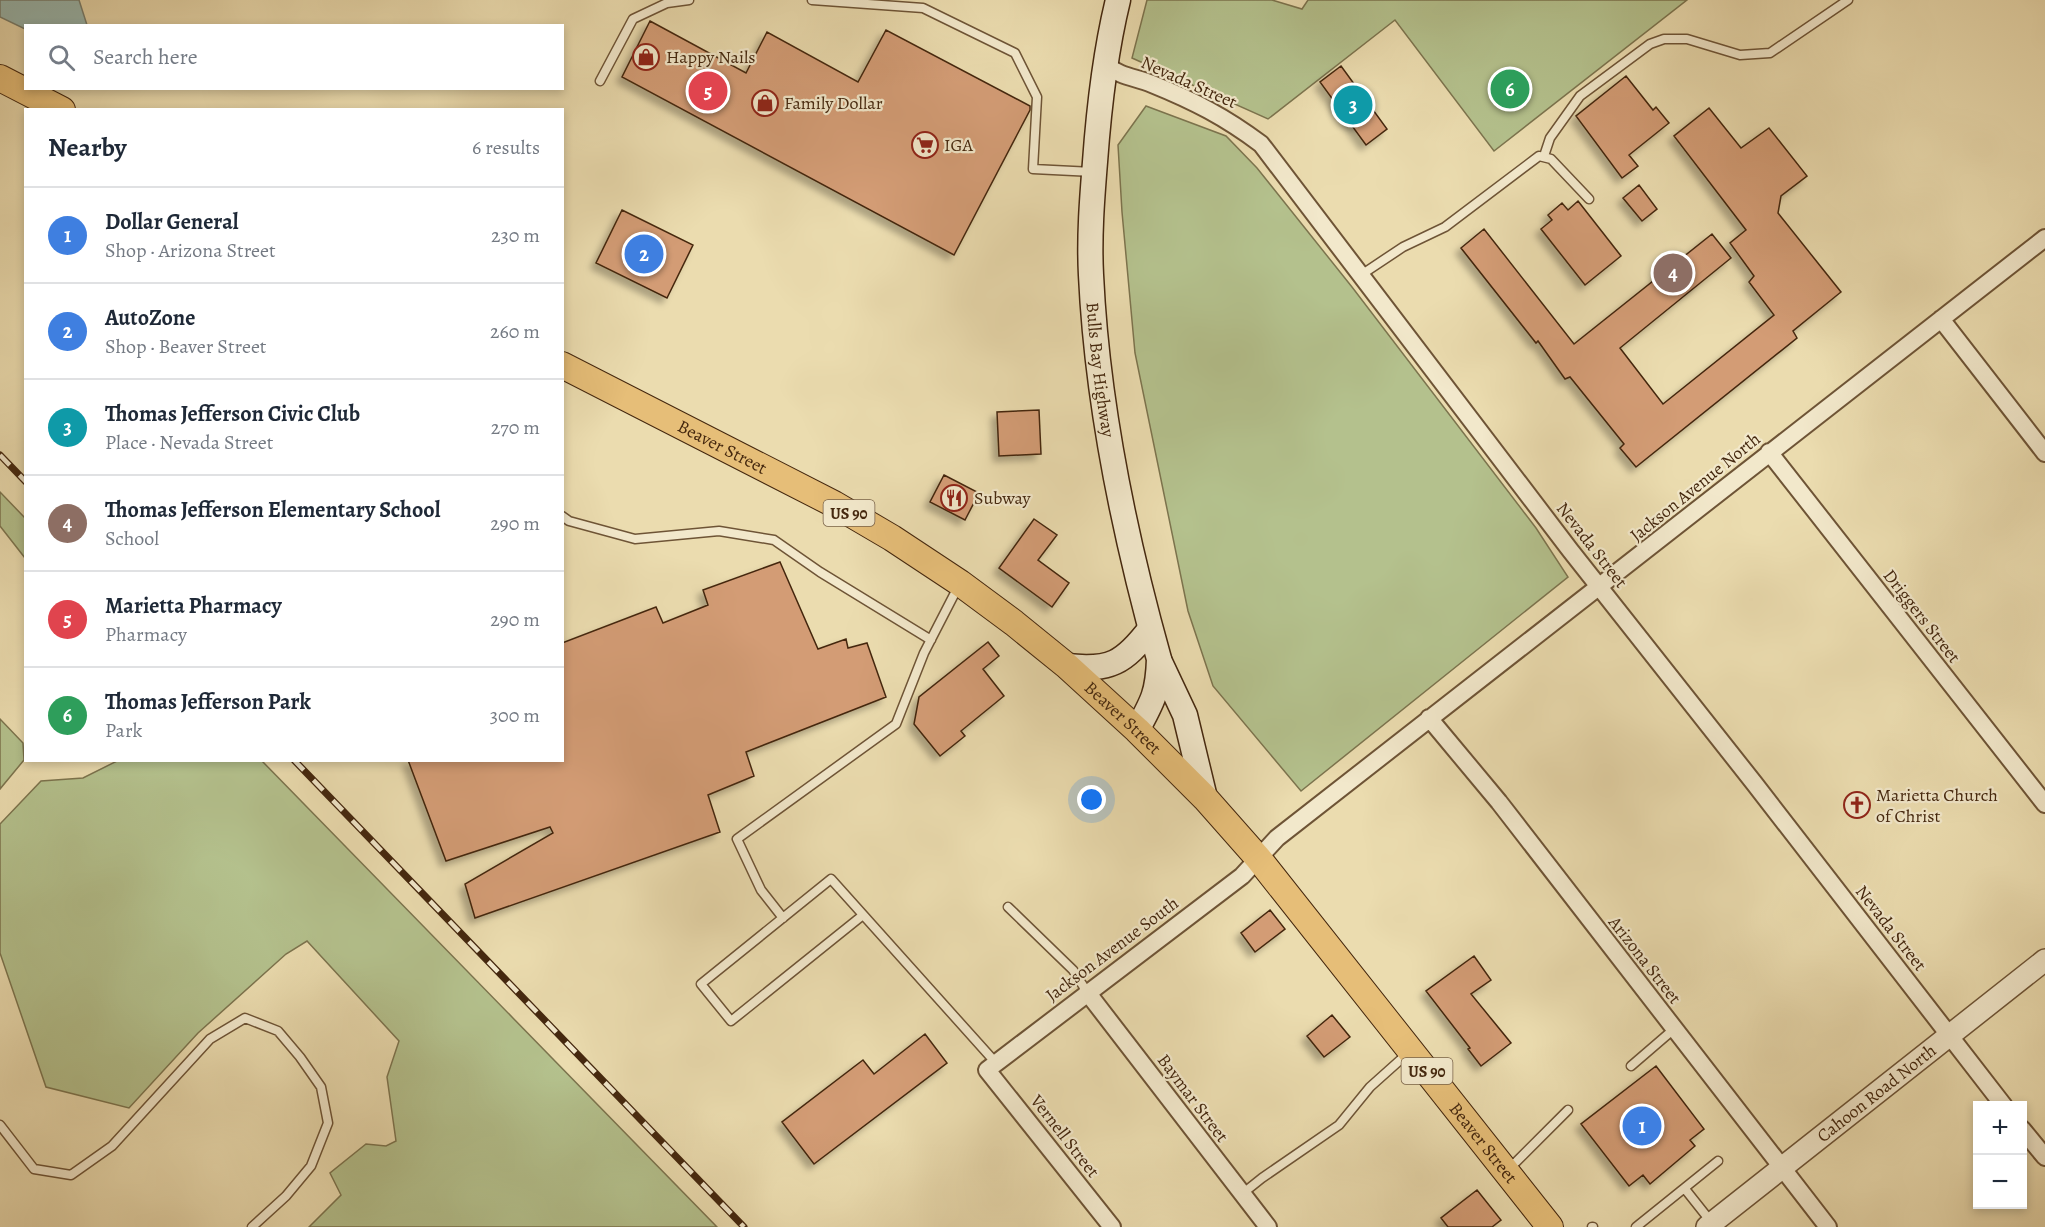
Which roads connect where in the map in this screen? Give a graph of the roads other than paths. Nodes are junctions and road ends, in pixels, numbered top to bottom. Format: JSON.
{"nodes":[{"id":1,"x":689,"y":0,"type":"edge"},
{"id":2,"x":812,"y":0,"type":"edge"},
{"id":3,"x":1118,"y":0,"type":"edge"},
{"id":4,"x":1848,"y":0,"type":"edge"},
{"id":5,"x":1106,"y":65,"type":"junction"},
{"id":6,"x":0,"y":78,"type":"edge"},
{"id":7,"x":600,"y":81,"type":"dead end"},
{"id":8,"x":58,"y":108,"type":"edge"},
{"id":9,"x":1544,"y":156,"type":"junction"},
{"id":10,"x":1094,"y":172,"type":"junction"},
{"id":11,"x":1589,"y":199,"type":"dead end"},
{"id":12,"x":2045,"y":238,"type":"edge"},
{"id":13,"x":1361,"y":275,"type":"junction"},
{"id":14,"x":1941,"y":318,"type":"junction"},
{"id":15,"x":564,"y":366,"type":"edge"},
{"id":16,"x":1769,"y":452,"type":"junction"},
{"id":17,"x":2045,"y":453,"type":"edge"},
{"id":18,"x":564,"y":517,"type":"edge"},
{"id":19,"x":960,"y":583,"type":"junction"},
{"id":20,"x":1600,"y":586,"type":"junction"},
{"id":21,"x":1150,"y":629,"type":"junction"},
{"id":22,"x":931,"y":640,"type":"junction"},
{"id":23,"x":1158,"y":659,"type":"junction"},
{"id":24,"x":1067,"y":666,"type":"junction"},
{"id":25,"x":1429,"y":718,"type":"junction"},
{"id":26,"x":1137,"y":730,"type":"junction"},
{"id":27,"x":1205,"y":798,"type":"junction"},
{"id":28,"x":2045,"y":804,"type":"edge"},
{"id":29,"x":1258,"y":858,"type":"junction"},
{"id":30,"x":1008,"y":907,"type":"dead end"},
{"id":31,"x":863,"y":915,"type":"junction"},
{"id":32,"x":783,"y":918,"type":"junction"},
{"id":33,"x":2045,"y":960,"type":"edge"},
{"id":34,"x":1087,"y":992,"type":"junction"},
{"id":35,"x":1674,"y":1029,"type":"junction"},
{"id":36,"x":1949,"y":1035,"type":"junction"},
{"id":37,"x":1411,"y":1051,"type":"junction"},
{"id":38,"x":992,"y":1066,"type":"junction"},
{"id":39,"x":1631,"y":1066,"type":"dead end"},
{"id":40,"x":2000,"y":1101,"type":"edge"},
{"id":41,"x":1568,"y":1110,"type":"dead end"},
{"id":42,"x":0,"y":1125,"type":"edge"},
{"id":43,"x":2027,"y":1135,"type":"edge"},
{"id":44,"x":2045,"y":1157,"type":"edge"},
{"id":45,"x":1718,"y":1161,"type":"dead end"},
{"id":46,"x":1782,"y":1167,"type":"junction"},
{"id":47,"x":1506,"y":1171,"type":"junction"},
{"id":48,"x":1685,"y":1189,"type":"junction"},
{"id":49,"x":1242,"y":1194,"type":"junction"},
{"id":50,"x":1709,"y":1225,"type":"edge"},
{"id":51,"x":252,"y":1227,"type":"edge"},
{"id":52,"x":1112,"y":1227,"type":"edge"},
{"id":53,"x":1268,"y":1227,"type":"edge"},
{"id":54,"x":1550,"y":1227,"type":"edge"},
{"id":55,"x":1636,"y":1227,"type":"edge"},
{"id":56,"x":1828,"y":1227,"type":"edge"}],
"edges":[{"from":1,"to":7,"type":"lane"},
{"from":2,"to":10,"type":"lane"},
{"from":3,"to":5,"type":"main road","name":"Bulls Bay Highway"},
{"from":4,"to":9,"type":"lane"},
{"from":5,"to":10,"type":"main road","name":"Bulls Bay Highway"},
{"from":5,"to":13,"type":"street","name":"Nevada Street"},
{"from":6,"to":8,"type":"main road"},
{"from":9,"to":11,"type":"lane"},
{"from":9,"to":13,"type":"lane"},
{"from":10,"to":21,"type":"main road","name":"Bulls Bay Highway"},
{"from":12,"to":14,"type":"street","name":"Jackson Avenue North"},
{"from":13,"to":20,"type":"street","name":"Nevada Street"},
{"from":14,"to":16,"type":"street","name":"Jackson Avenue North"},
{"from":14,"to":17,"type":"street"},
{"from":15,"to":19,"type":"main road","name":"Beaver Street","number":"US 90"},
{"from":16,"to":20,"type":"street","name":"Jackson Avenue North"},
{"from":16,"to":28,"type":"street","name":"Driggers Street"},
{"from":18,"to":22,"type":"lane"},
{"from":19,"to":22,"type":"lane"},
{"from":19,"to":24,"type":"main road","name":"Beaver Street","number":"US 90"},
{"from":20,"to":25,"type":"street","name":"Jackson Avenue North"},
{"from":20,"to":36,"type":"street","name":"Nevada Street"},
{"from":21,"to":23,"type":"main road","name":"Bulls Bay Highway"},
{"from":21,"to":24,"type":"main road"},
{"from":22,"to":32,"type":"lane"},
{"from":23,"to":26,"type":"main road","name":"Bulls Bay Highway"},
{"from":23,"to":27,"type":"main road"},
{"from":24,"to":26,"type":"main road","name":"Beaver Street","number":"US 90"},
{"from":25,"to":29,"type":"street","name":"Jackson Avenue North"},
{"from":25,"to":35,"type":"street","name":"Arizona Street"},
{"from":26,"to":27,"type":"main road","name":"Beaver Street","number":"US 90"},
{"from":27,"to":29,"type":"main road","name":"Beaver Street","number":"US 90"},
{"from":29,"to":34,"type":"street","name":"Jackson Avenue South"},
{"from":29,"to":37,"type":"main road","name":"Beaver Street","number":"US 90"},
{"from":30,"to":34,"type":"lane"},
{"from":31,"to":32,"type":"lane"},
{"from":31,"to":32,"type":"lane"},
{"from":31,"to":38,"type":"lane"},
{"from":33,"to":36,"type":"street","name":"Cahoon Road North"},
{"from":34,"to":38,"type":"street","name":"Jackson Avenue South"},
{"from":34,"to":49,"type":"street","name":"Baymar Street"},
{"from":35,"to":39,"type":"lane"},
{"from":35,"to":46,"type":"street","name":"Arizona Street"},
{"from":36,"to":40,"type":"street","name":"Nevada Street"},
{"from":36,"to":46,"type":"street","name":"Cahoon Road North"},
{"from":37,"to":47,"type":"main road","name":"Beaver Street","number":"US 90"},
{"from":37,"to":49,"type":"lane"},
{"from":38,"to":52,"type":"street","name":"Vernell Street"},
{"from":41,"to":47,"type":"lane"},
{"from":42,"to":51,"type":"lane"},
{"from":43,"to":44,"type":"street"},
{"from":45,"to":48,"type":"lane"},
{"from":46,"to":50,"type":"street","name":"Cahoon Road North"},
{"from":46,"to":56,"type":"street","name":"Arizona Street"},
{"from":47,"to":54,"type":"main road","name":"Beaver Street","number":"US 90"},
{"from":48,"to":50,"type":"lane"},
{"from":48,"to":55,"type":"lane"},
{"from":49,"to":53,"type":"street","name":"Baymar Street"}]}
